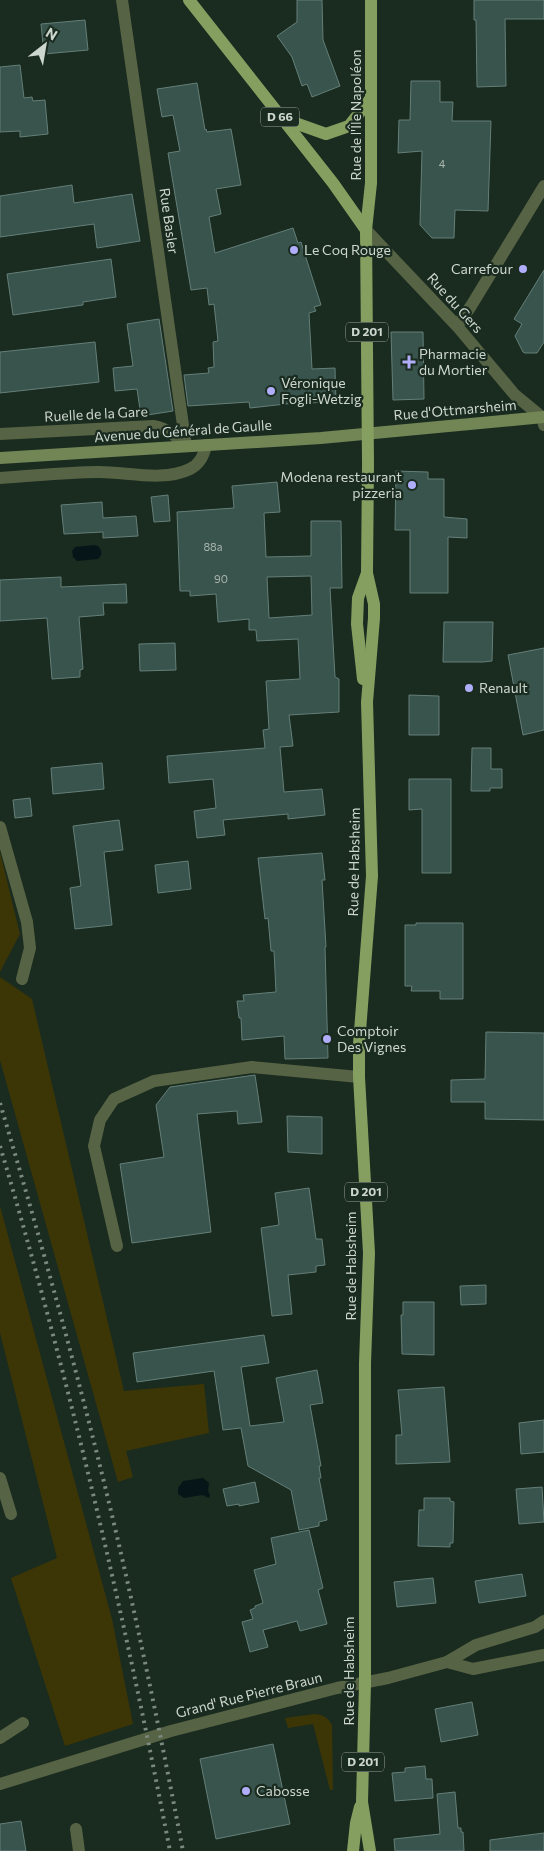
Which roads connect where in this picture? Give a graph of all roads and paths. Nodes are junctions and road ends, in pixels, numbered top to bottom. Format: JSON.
{"nodes":[{"id":1,"x":122,"y":0,"type":"edge"},
{"id":2,"x":188,"y":0,"type":"edge"},
{"id":3,"x":371,"y":0,"type":"edge"},
{"id":4,"x":371,"y":98,"type":"junction"},
{"id":5,"x":281,"y":118,"type":"junction"},
{"id":6,"x":544,"y":186,"type":"edge"},
{"id":7,"x":366,"y":230,"type":"junction"},
{"id":8,"x":457,"y":326,"type":"junction"},
{"id":9,"x":543,"y":420,"type":"edge"},
{"id":10,"x":0,"y":434,"type":"edge"},
{"id":11,"x":368,"y":434,"type":"junction"},
{"id":12,"x":206,"y":445,"type":"junction"},
{"id":13,"x":186,"y":446,"type":"junction"},
{"id":14,"x":0,"y":458,"type":"edge"},
{"id":15,"x":0,"y":478,"type":"edge"},
{"id":16,"x":0,"y":827,"type":"edge"},
{"id":17,"x":22,"y":979,"type":"dead end"},
{"id":18,"x":359,"y":1077,"type":"junction"},
{"id":19,"x":117,"y":1246,"type":"dead end"},
{"id":20,"x":0,"y":1478,"type":"edge"},
{"id":21,"x":10,"y":1514,"type":"dead end"},
{"id":22,"x":544,"y":1621,"type":"edge"},
{"id":23,"x":544,"y":1655,"type":"edge"},
{"id":24,"x":447,"y":1662,"type":"junction"},
{"id":25,"x":365,"y":1683,"type":"junction"},
{"id":26,"x":23,"y":1723,"type":"dead end"},
{"id":27,"x":0,"y":1738,"type":"edge"},
{"id":28,"x":0,"y":1784,"type":"edge"},
{"id":29,"x":362,"y":1802,"type":"junction"},
{"id":30,"x":76,"y":1829,"type":"dead end"},
{"id":31,"x":79,"y":1851,"type":"edge"},
{"id":32,"x":353,"y":1851,"type":"edge"},
{"id":33,"x":370,"y":1851,"type":"edge"}],
"edges":[{"from":1,"to":13,"type":"street","name":"Rue Basler"},
{"from":2,"to":5,"type":"main road","number":"D 66"},
{"from":3,"to":4,"type":"main road","name":"Rue de l'Île Napoléon","number":"D 201"},
{"from":4,"to":5,"type":"main road","number":"D 66"},
{"from":4,"to":7,"type":"main road","name":"Rue de l'Île Napoléon","number":"D 201"},
{"from":5,"to":7,"type":"main road","number":"D 66"},
{"from":6,"to":8,"type":"street"},
{"from":7,"to":8,"type":"street","name":"Rue du Gers"},
{"from":7,"to":11,"type":"main road","name":"Rue de Habsheim","number":"D 201"},
{"from":8,"to":9,"type":"street","name":"Rue du Gers"},
{"from":9,"to":11,"type":"main road","name":"Rue d'Ottmarsheim"},
{"from":10,"to":13,"type":"street","name":"Ruelle de la Gare"},
{"from":11,"to":12,"type":"main road","name":"Avenue du Général de Gaulle"},
{"from":11,"to":18,"type":"main road","name":"Rue de Habsheim","number":"D 201"},
{"from":12,"to":13,"type":"main road","name":"Avenue du Général de Gaulle"},
{"from":12,"to":15,"type":"street"},
{"from":13,"to":14,"type":"main road","name":"Avenue du Général de Gaulle"},
{"from":16,"to":17,"type":"street"},
{"from":18,"to":19,"type":"street"},
{"from":18,"to":25,"type":"main road","name":"Rue de Habsheim","number":"D 201"},
{"from":20,"to":21,"type":"street"},
{"from":22,"to":24,"type":"street"},
{"from":23,"to":24,"type":"street"},
{"from":24,"to":25,"type":"street","name":"Grand' Rue Pierre Braun"},
{"from":25,"to":28,"type":"street","name":"Grand' Rue Pierre Braun"},
{"from":25,"to":29,"type":"main road","name":"Rue de Habsheim","number":"D 201"},
{"from":26,"to":27,"type":"street"},
{"from":29,"to":32,"type":"main road","name":"Rue de Habsheim","number":"D 201"},
{"from":29,"to":33,"type":"main road","name":"Rue de Habsheim","number":"D 201"},
{"from":30,"to":31,"type":"street"}]}
